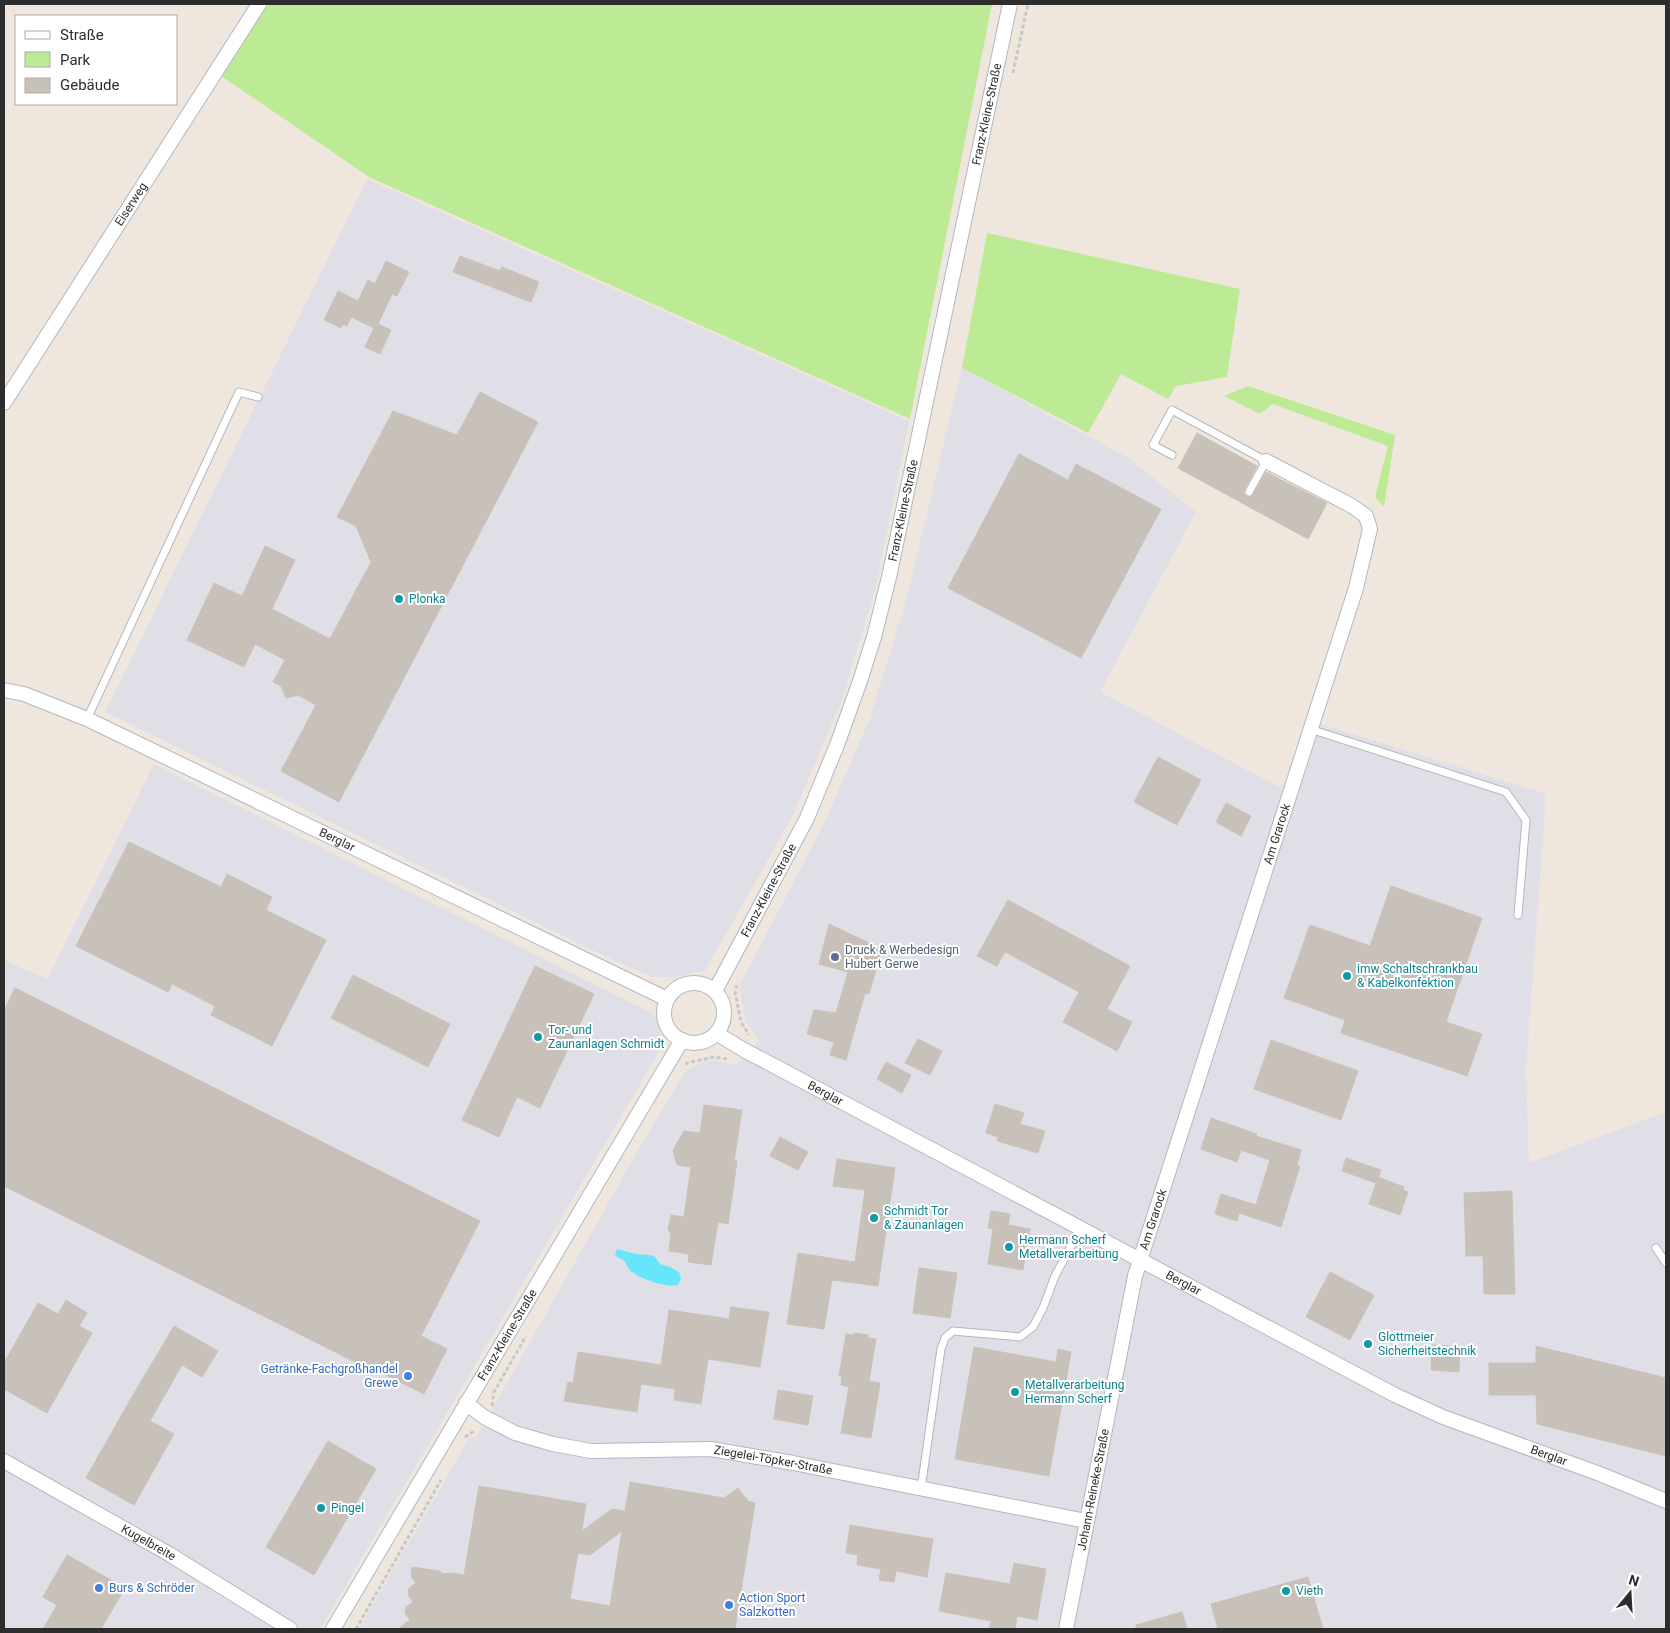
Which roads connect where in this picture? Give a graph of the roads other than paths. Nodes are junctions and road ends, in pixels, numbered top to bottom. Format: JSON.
{"nodes":[{"id":1,"x":259,"y":4,"type":"edge"},
{"id":2,"x":1010,"y":4,"type":"edge"},
{"id":3,"x":258,"y":397,"type":"dead end"},
{"id":4,"x":4,"y":404,"type":"edge"},
{"id":5,"x":1172,"y":455,"type":"dead end"},
{"id":6,"x":1266,"y":461,"type":"junction"},
{"id":7,"x":1249,"y":492,"type":"dead end"},
{"id":8,"x":4,"y":690,"type":"edge"},
{"id":9,"x":87,"y":719,"type":"junction"},
{"id":10,"x":1310,"y":729,"type":"junction"},
{"id":11,"x":1518,"y":915,"type":"dead end"},
{"id":12,"x":715,"y":991,"type":"junction"},
{"id":13,"x":667,"y":999,"type":"junction"},
{"id":14,"x":716,"y":1033,"type":"junction"},
{"id":15,"x":682,"y":1040,"type":"junction"},
{"id":16,"x":1081,"y":1228,"type":"junction"},
{"id":17,"x":1656,"y":1248,"type":"dead end"},
{"id":18,"x":1139,"y":1260,"type":"junction"},
{"id":19,"x":1666,"y":1263,"type":"edge"},
{"id":20,"x":466,"y":1403,"type":"junction"},
{"id":21,"x":4,"y":1461,"type":"edge"},
{"id":22,"x":921,"y":1489,"type":"junction"},
{"id":23,"x":1666,"y":1501,"type":"edge"},
{"id":24,"x":1086,"y":1521,"type":"junction"},
{"id":25,"x":290,"y":1629,"type":"edge"},
{"id":26,"x":334,"y":1629,"type":"edge"},
{"id":27,"x":1066,"y":1629,"type":"edge"}],
"edges":[{"from":1,"to":4,"type":"street","name":"Eiserweg"},
{"from":2,"to":12,"type":"street","name":"Franz-Kleine-Straße"},
{"from":3,"to":9,"type":"lane"},
{"from":5,"to":6,"type":"lane"},
{"from":6,"to":7,"type":"lane"},
{"from":6,"to":10,"type":"street","name":"Am Grarock"},
{"from":8,"to":9,"type":"street","name":"Berglar"},
{"from":9,"to":13,"type":"street","name":"Berglar"},
{"from":10,"to":11,"type":"lane"},
{"from":10,"to":18,"type":"street","name":"Am Grarock"},
{"from":12,"to":13,"type":"street"},
{"from":12,"to":14,"type":"street"},
{"from":13,"to":15,"type":"street"},
{"from":14,"to":15,"type":"street"},
{"from":14,"to":16,"type":"street","name":"Berglar"},
{"from":15,"to":20,"type":"street","name":"Franz-Kleine-Straße"},
{"from":16,"to":18,"type":"street","name":"Berglar"},
{"from":16,"to":22,"type":"lane"},
{"from":17,"to":19,"type":"lane"},
{"from":18,"to":23,"type":"street","name":"Berglar"},
{"from":18,"to":24,"type":"street","name":"Johann-Reineke-Straße"},
{"from":20,"to":22,"type":"street","name":"Ziegelei-Töpker-Straße"},
{"from":20,"to":26,"type":"street","name":"Franz-Kleine-Straße"},
{"from":21,"to":25,"type":"street","name":"Kugelbreite"},
{"from":22,"to":24,"type":"street","name":"Ziegelei-Töpker-Straße"},
{"from":24,"to":27,"type":"street","name":"Johann-Reineke-Straße"}]}
